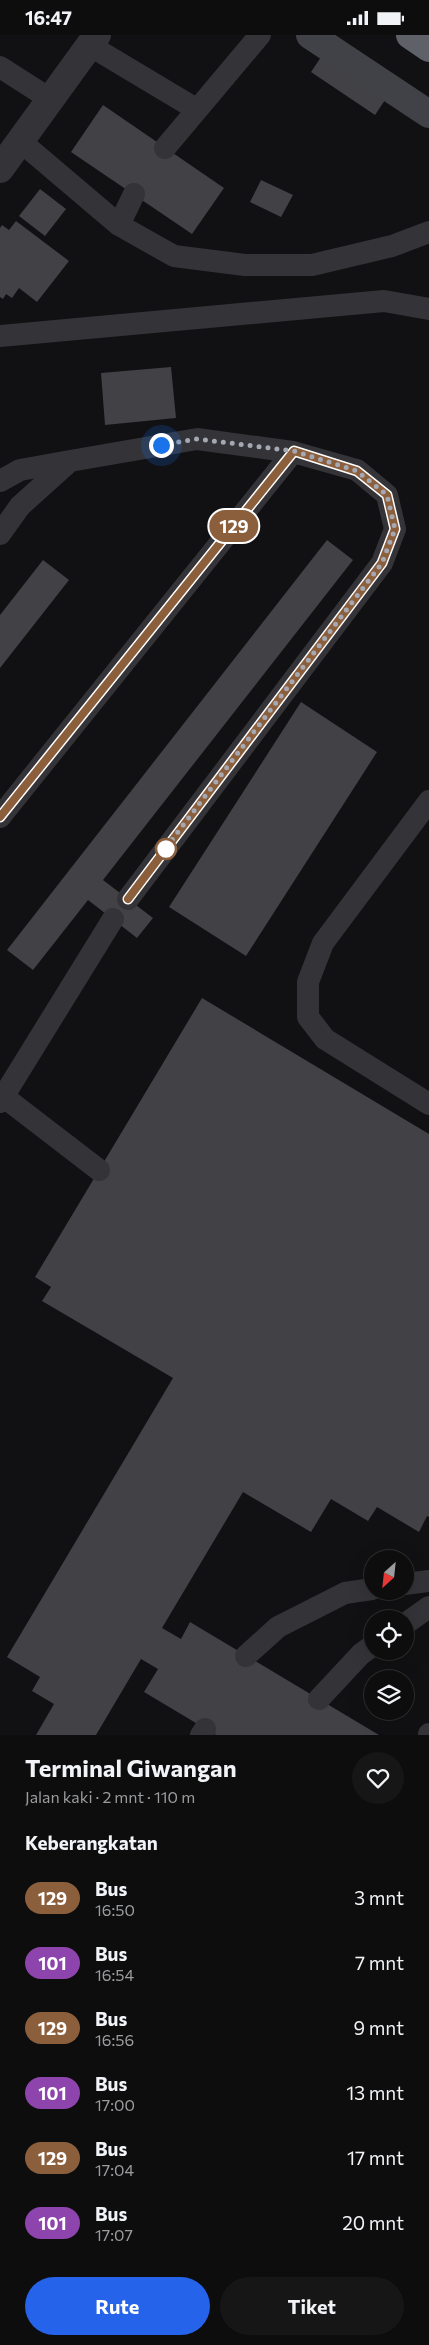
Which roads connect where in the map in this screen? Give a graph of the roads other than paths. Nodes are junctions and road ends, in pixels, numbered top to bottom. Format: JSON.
{"nodes":[{"id":1,"x":260,"y":35,"type":"edge"},
{"id":2,"x":310,"y":35,"type":"edge"},
{"id":3,"x":410,"y":35,"type":"edge"},
{"id":4,"x":93,"y":40,"type":"edge"},
{"id":5,"x":429,"y":47,"type":"edge"},
{"id":6,"x":0,"y":67,"type":"edge"},
{"id":7,"x":50,"y":99,"type":"junction"},
{"id":8,"x":196,"y":109,"type":"junction"},
{"id":9,"x":429,"y":114,"type":"edge"},
{"id":10,"x":20,"y":141,"type":"junction"},
{"id":11,"x":166,"y":148,"type":"dead end"},
{"id":12,"x":0,"y":169,"type":"edge"},
{"id":13,"x":134,"y":194,"type":"dead end"},
{"id":14,"x":120,"y":225,"type":"junction"},
{"id":15,"x":429,"y":232,"type":"edge"},
{"id":16,"x":429,"y":309,"type":"edge"},
{"id":17,"x":0,"y":336,"type":"edge"},
{"id":18,"x":294,"y":451,"type":"junction"},
{"id":19,"x":70,"y":461,"type":"junction"},
{"id":20,"x":0,"y":481,"type":"edge"},
{"id":21,"x":0,"y":534,"type":"edge"},
{"id":22,"x":429,"y":801,"type":"edge"},
{"id":23,"x":0,"y":817,"type":"edge"},
{"id":24,"x":128,"y":899,"type":"dead end"},
{"id":25,"x":113,"y":919,"type":"dead end"},
{"id":26,"x":1,"y":1097,"type":"edge"},
{"id":27,"x":429,"y":1104,"type":"edge"},
{"id":28,"x":99,"y":1170,"type":"dead end"},
{"id":29,"x":429,"y":1581,"type":"edge"},
{"id":30,"x":414,"y":1583,"type":"edge"},
{"id":31,"x":364,"y":1590,"type":"edge"},
{"id":32,"x":429,"y":1607,"type":"edge"},
{"id":33,"x":414,"y":1618,"type":"edge"},
{"id":34,"x":364,"y":1652,"type":"edge"},
{"id":35,"x":246,"y":1656,"type":"dead end"},
{"id":36,"x":318,"y":1699,"type":"dead end"}],
"edges":[{"from":1,"to":8,"type":"lane"},
{"from":2,"to":9,"type":"street"},
{"from":3,"to":5,"type":"highway"},
{"from":4,"to":7,"type":"street"},
{"from":4,"to":8,"type":"lane"},
{"from":6,"to":7,"type":"lane"},
{"from":7,"to":10,"type":"street"},
{"from":8,"to":11,"type":"lane"},
{"from":10,"to":12,"type":"street"},
{"from":10,"to":14,"type":"lane"},
{"from":13,"to":14,"type":"lane"},
{"from":14,"to":15,"type":"lane"},
{"from":16,"to":17,"type":"lane"},
{"from":18,"to":19,"type":"lane"},
{"from":18,"to":23,"type":"lane"},
{"from":18,"to":24,"type":"lane"},
{"from":19,"to":20,"type":"lane"},
{"from":19,"to":21,"type":"lane"},
{"from":22,"to":27,"type":"lane"},
{"from":25,"to":26,"type":"lane"},
{"from":26,"to":28,"type":"lane"},
{"from":29,"to":30,"type":"lane"},
{"from":31,"to":35,"type":"lane"},
{"from":32,"to":33,"type":"lane"},
{"from":34,"to":36,"type":"lane"}]}
